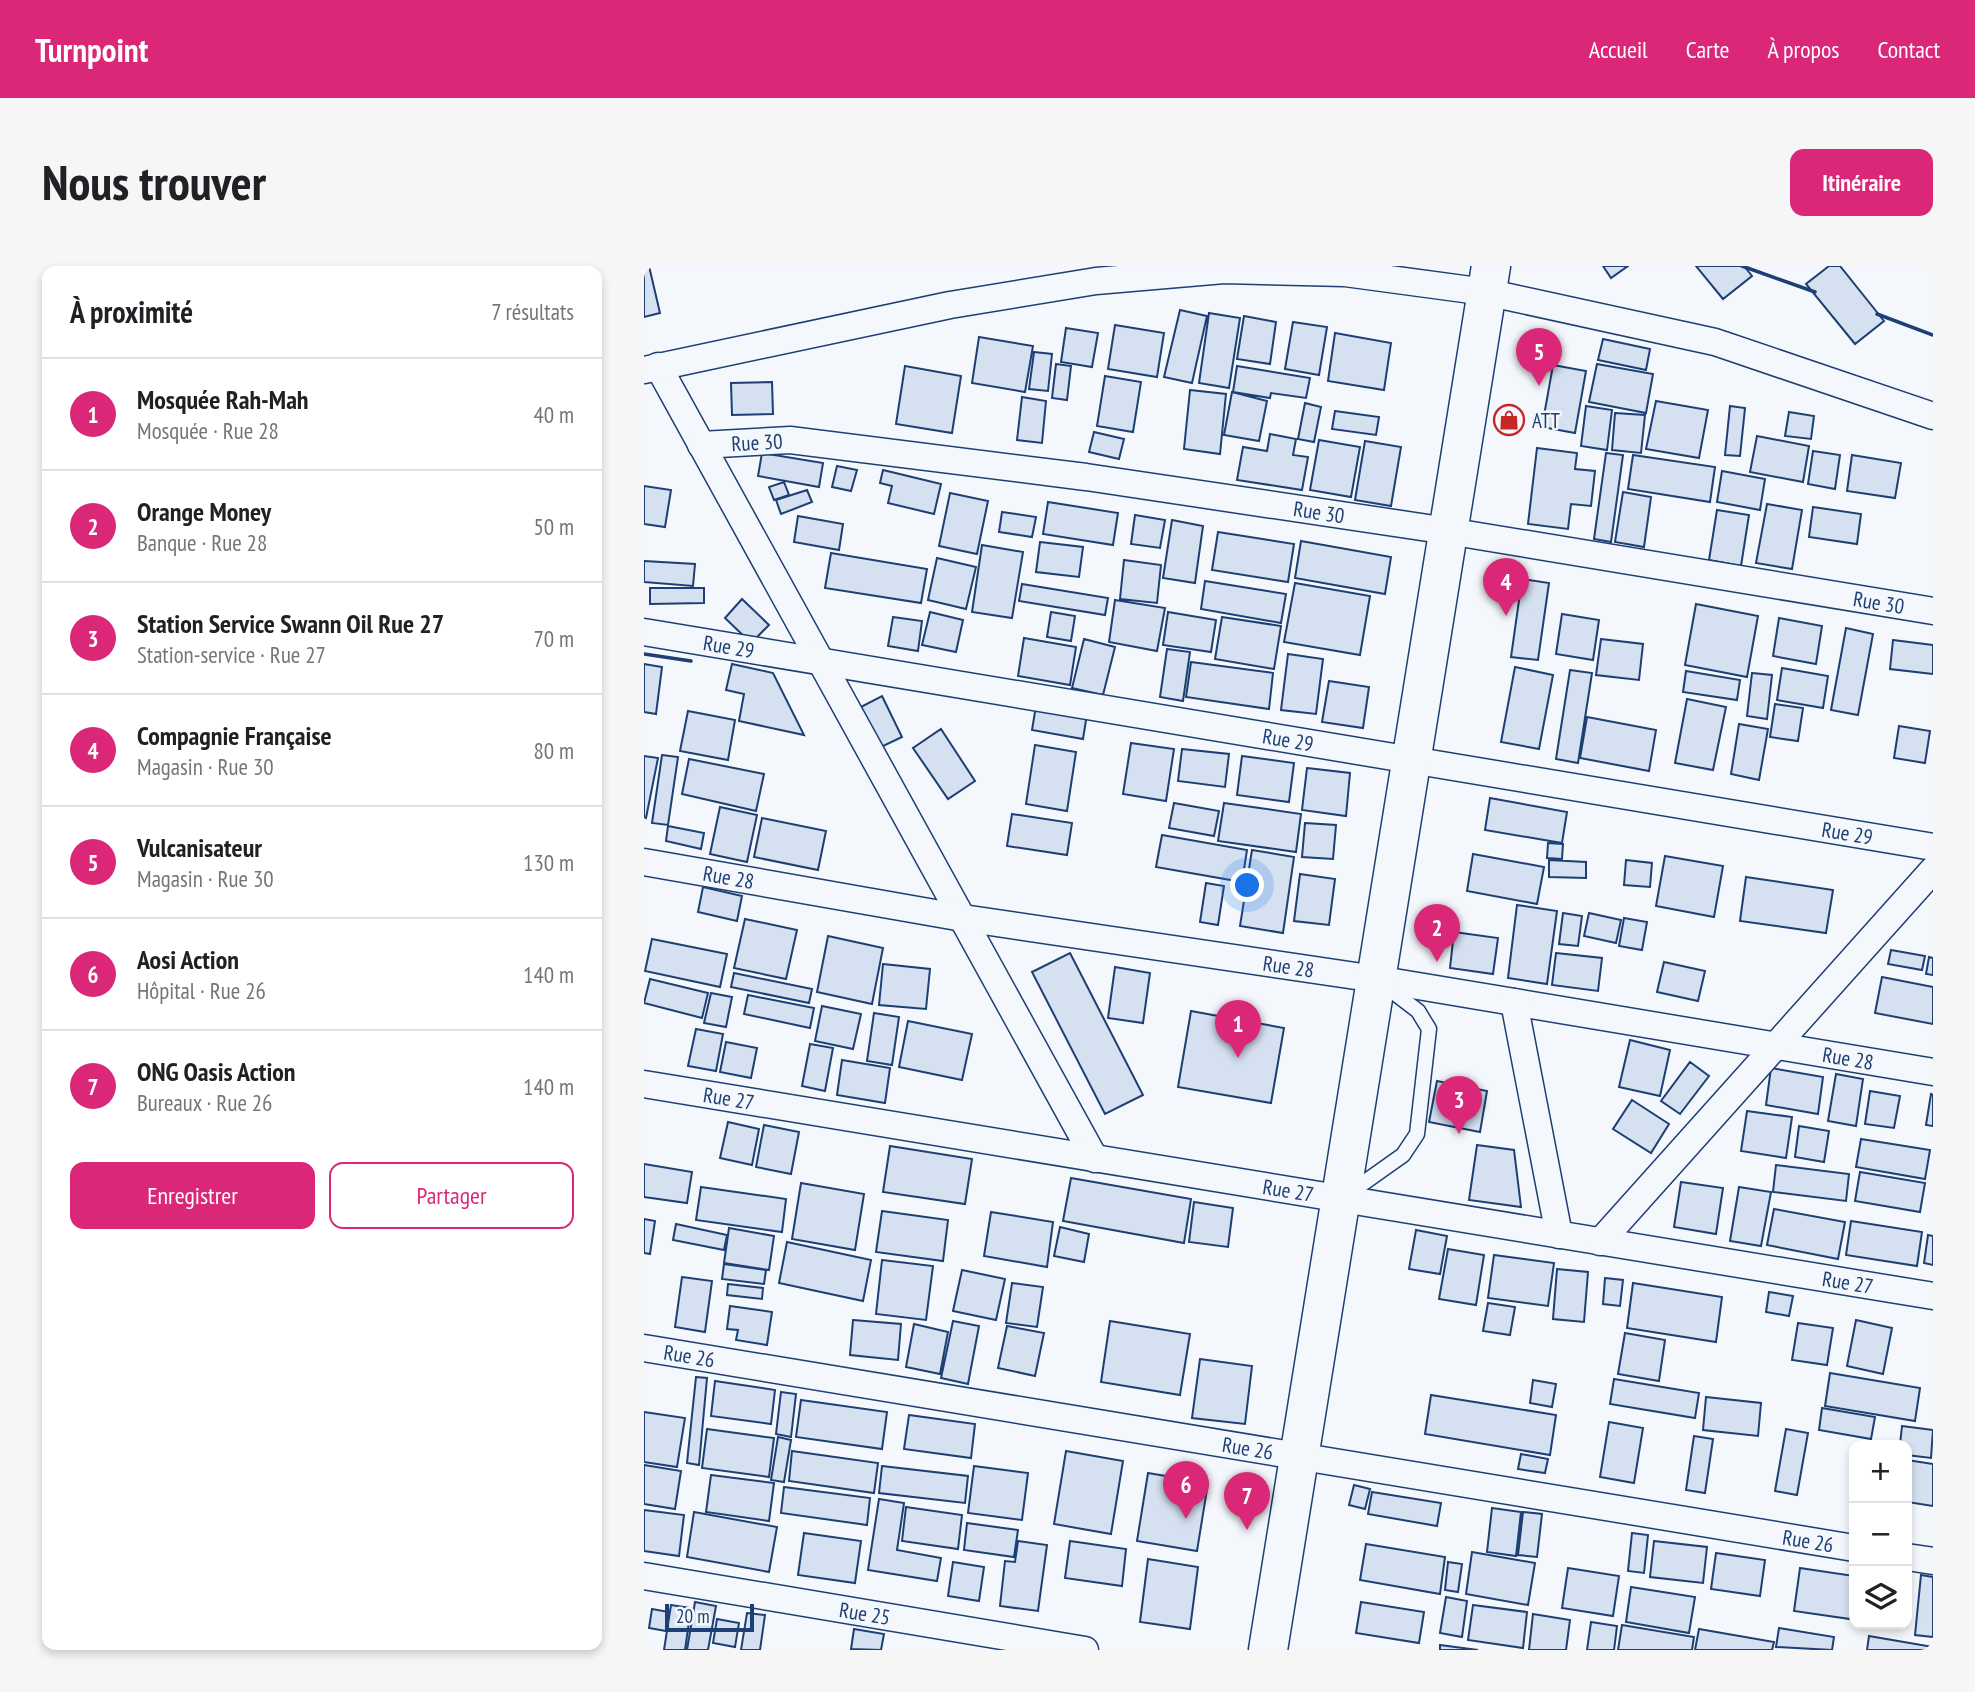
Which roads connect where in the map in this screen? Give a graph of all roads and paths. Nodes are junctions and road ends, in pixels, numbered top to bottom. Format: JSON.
{"nodes":[{"id":1,"x":1489,"y":279,"type":"edge"},
{"id":2,"x":651,"y":368,"type":"edge"},
{"id":3,"x":1933,"y":416,"type":"edge"},
{"id":4,"x":701,"y":444,"type":"junction"},
{"id":5,"x":1448,"y":531,"type":"junction"},
{"id":6,"x":1933,"y":611,"type":"edge"},
{"id":7,"x":644,"y":632,"type":"edge"},
{"id":8,"x":821,"y":660,"type":"junction"},
{"id":9,"x":1411,"y":761,"type":"junction"},
{"id":10,"x":1933,"y":847,"type":"edge"},
{"id":11,"x":644,"y":862,"type":"edge"},
{"id":12,"x":1933,"y":870,"type":"edge"},
{"id":13,"x":963,"y":918,"type":"junction"},
{"id":14,"x":1376,"y":979,"type":"junction"},
{"id":15,"x":1514,"y":1002,"type":"junction"},
{"id":16,"x":1776,"y":1046,"type":"junction"},
{"id":17,"x":1933,"y":1072,"type":"edge"},
{"id":18,"x":644,"y":1084,"type":"edge"},
{"id":19,"x":1096,"y":1158,"type":"junction"},
{"id":20,"x":1341,"y":1199,"type":"junction"},
{"id":21,"x":1559,"y":1235,"type":"junction"},
{"id":22,"x":1600,"y":1242,"type":"junction"},
{"id":23,"x":1933,"y":1296,"type":"edge"},
{"id":24,"x":644,"y":1348,"type":"edge"},
{"id":25,"x":1299,"y":1456,"type":"junction"},
{"id":26,"x":1849,"y":1547,"type":"edge"},
{"id":27,"x":1912,"y":1558,"type":"edge"},
{"id":28,"x":1933,"y":1561,"type":"edge"},
{"id":29,"x":644,"y":1576,"type":"edge"},
{"id":30,"x":1085,"y":1650,"type":"edge"},
{"id":31,"x":1268,"y":1650,"type":"edge"}],
"edges":[{"from":1,"to":2,"type":"street"},
{"from":1,"to":3,"type":"street"},
{"from":1,"to":5,"type":"main road"},
{"from":2,"to":4,"type":"street"},
{"from":4,"to":5,"type":"street","name":"Rue 30"},
{"from":4,"to":8,"type":"street"},
{"from":5,"to":6,"type":"street","name":"Rue 30"},
{"from":5,"to":9,"type":"main road"},
{"from":7,"to":8,"type":"street","name":"Rue 29"},
{"from":8,"to":9,"type":"street","name":"Rue 29"},
{"from":8,"to":13,"type":"street"},
{"from":9,"to":10,"type":"street","name":"Rue 29"},
{"from":9,"to":14,"type":"main road"},
{"from":11,"to":13,"type":"street","name":"Rue 28"},
{"from":12,"to":16,"type":"street"},
{"from":13,"to":14,"type":"street","name":"Rue 28"},
{"from":13,"to":19,"type":"street"},
{"from":14,"to":15,"type":"street","name":"Rue 28"},
{"from":14,"to":20,"type":"main road"},
{"from":14,"to":20,"type":"lane"},
{"from":15,"to":16,"type":"street","name":"Rue 28"},
{"from":15,"to":21,"type":"street"},
{"from":16,"to":17,"type":"street","name":"Rue 28"},
{"from":16,"to":22,"type":"street"},
{"from":18,"to":19,"type":"street","name":"Rue 27"},
{"from":19,"to":20,"type":"street","name":"Rue 27"},
{"from":20,"to":21,"type":"street","name":"Rue 27"},
{"from":20,"to":25,"type":"main road"},
{"from":21,"to":22,"type":"street","name":"Rue 27"},
{"from":22,"to":23,"type":"street","name":"Rue 27"},
{"from":24,"to":25,"type":"street","name":"Rue 26"},
{"from":25,"to":26,"type":"street","name":"Rue 26"},
{"from":25,"to":31,"type":"main road"},
{"from":27,"to":28,"type":"street"},
{"from":29,"to":30,"type":"street","name":"Rue 25"}]}
